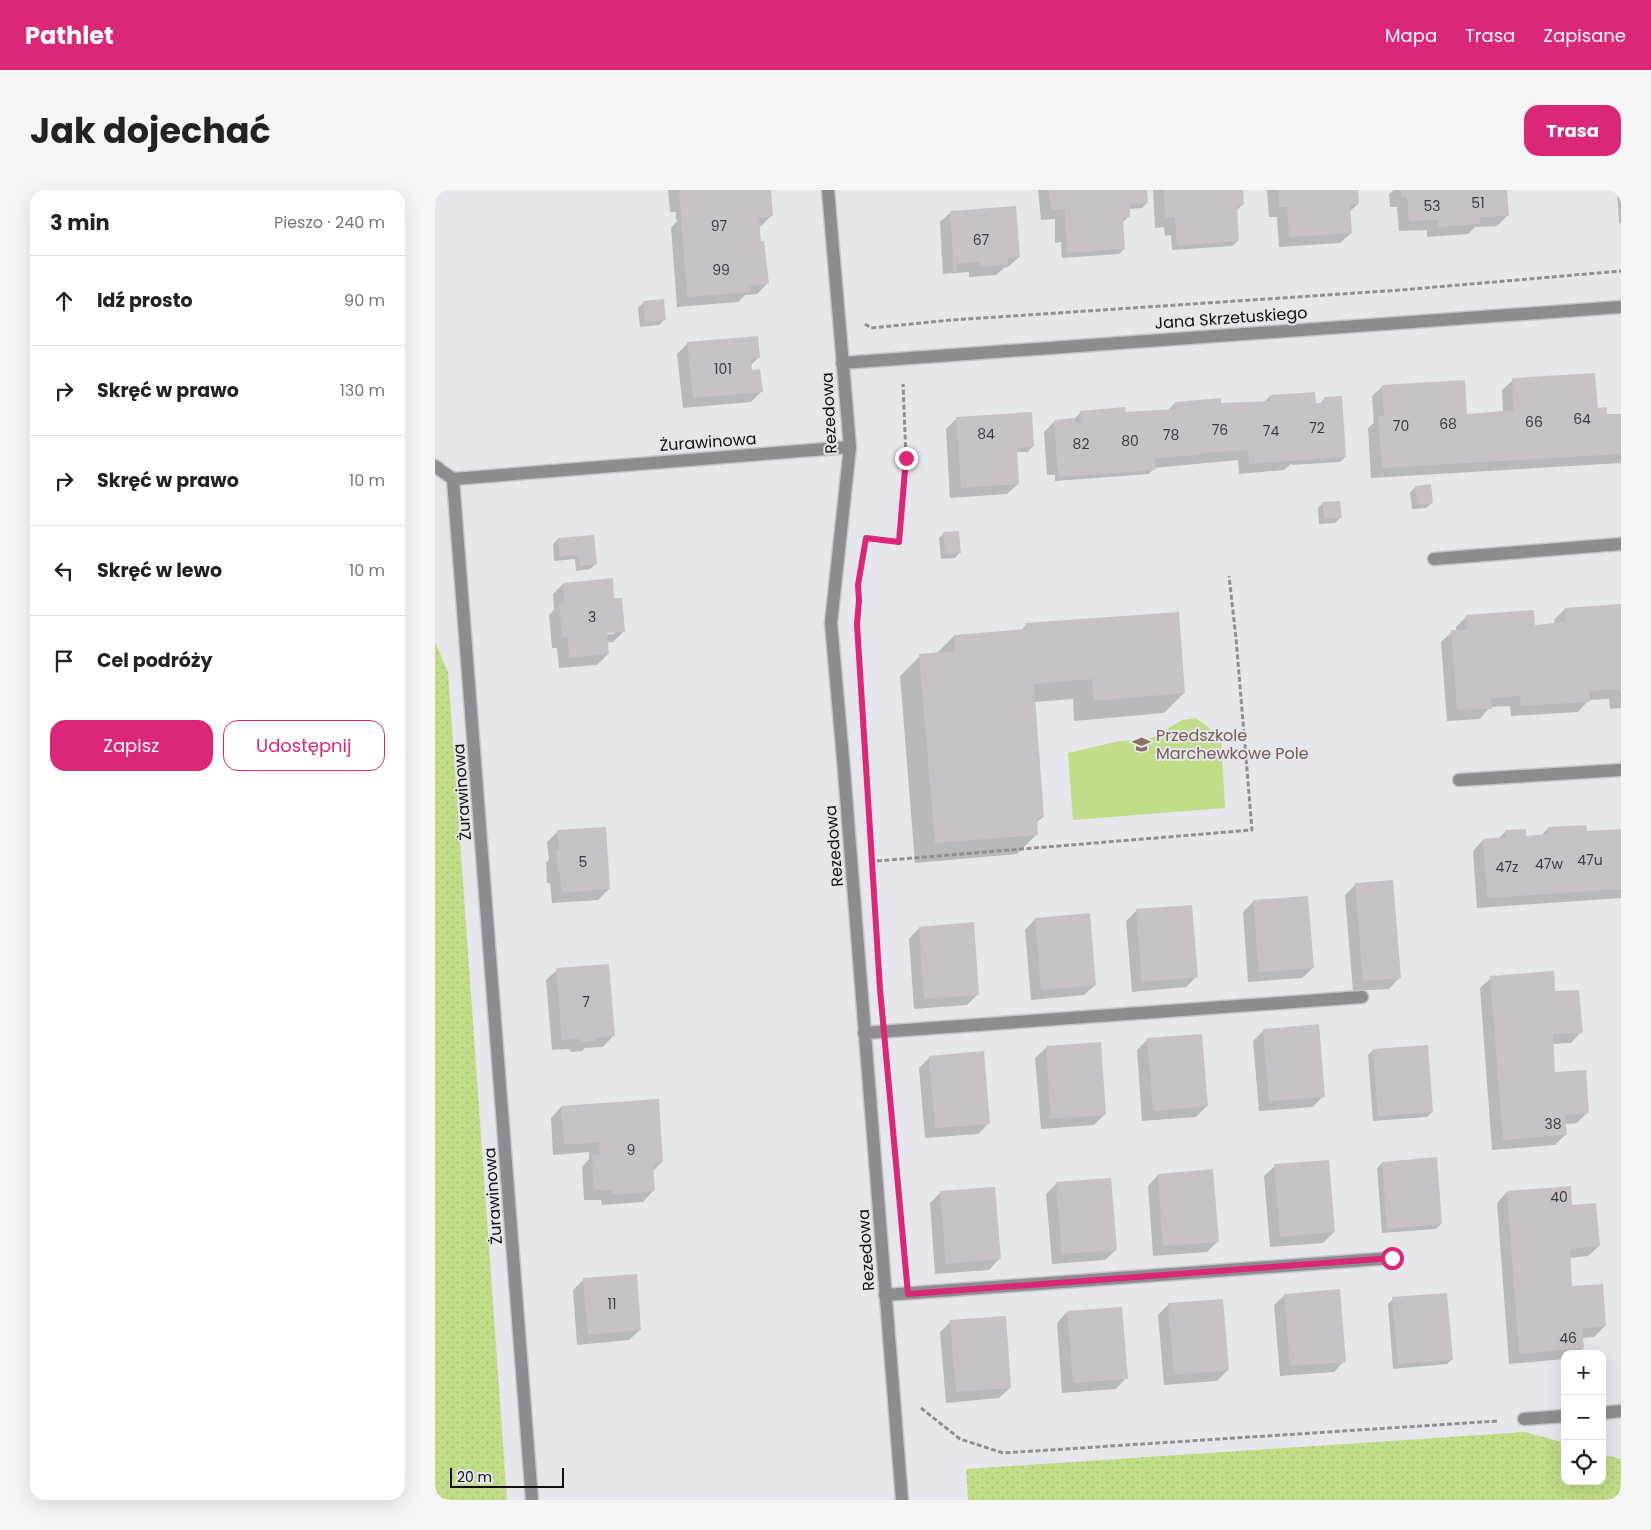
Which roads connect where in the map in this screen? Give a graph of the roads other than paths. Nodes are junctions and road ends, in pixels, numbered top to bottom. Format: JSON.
{"nodes":[{"id":1,"x":828,"y":190,"type":"edge"},
{"id":2,"x":1621,"y":307,"type":"edge"},
{"id":3,"x":843,"y":362,"type":"junction"},
{"id":4,"x":850,"y":447,"type":"junction"},
{"id":5,"x":435,"y":466,"type":"edge"},
{"id":6,"x":453,"y":478,"type":"junction"},
{"id":7,"x":1621,"y":544,"type":"edge"},
{"id":8,"x":1434,"y":558,"type":"dead end"},
{"id":9,"x":1621,"y":770,"type":"edge"},
{"id":10,"x":1459,"y":780,"type":"dead end"},
{"id":11,"x":1362,"y":997,"type":"dead end"},
{"id":12,"x":864,"y":1033,"type":"junction"},
{"id":13,"x":1392,"y":1258,"type":"dead end"},
{"id":14,"x":885,"y":1295,"type":"junction"},
{"id":15,"x":1621,"y":1411,"type":"edge"},
{"id":16,"x":1606,"y":1413,"type":"edge"},
{"id":17,"x":1561,"y":1416,"type":"edge"},
{"id":18,"x":1524,"y":1419,"type":"road end"},
{"id":19,"x":532,"y":1500,"type":"edge"},
{"id":20,"x":902,"y":1500,"type":"edge"}],
"edges":[{"from":1,"to":3,"type":"street","name":"Rezedowa"},
{"from":2,"to":3,"type":"street","name":"Jana Skrzetuskiego"},
{"from":3,"to":4,"type":"street","name":"Rezedowa"},
{"from":4,"to":6,"type":"street","name":"Żurawinowa"},
{"from":4,"to":12,"type":"street","name":"Rezedowa"},
{"from":5,"to":6,"type":"street"},
{"from":6,"to":19,"type":"street","name":"Żurawinowa"},
{"from":7,"to":8,"type":"street"},
{"from":9,"to":10,"type":"street"},
{"from":11,"to":12,"type":"street"},
{"from":12,"to":14,"type":"street","name":"Rezedowa"},
{"from":13,"to":14,"type":"street"},
{"from":14,"to":20,"type":"street","name":"Rezedowa"},
{"from":15,"to":16,"type":"street"},
{"from":17,"to":18,"type":"street"}]}
